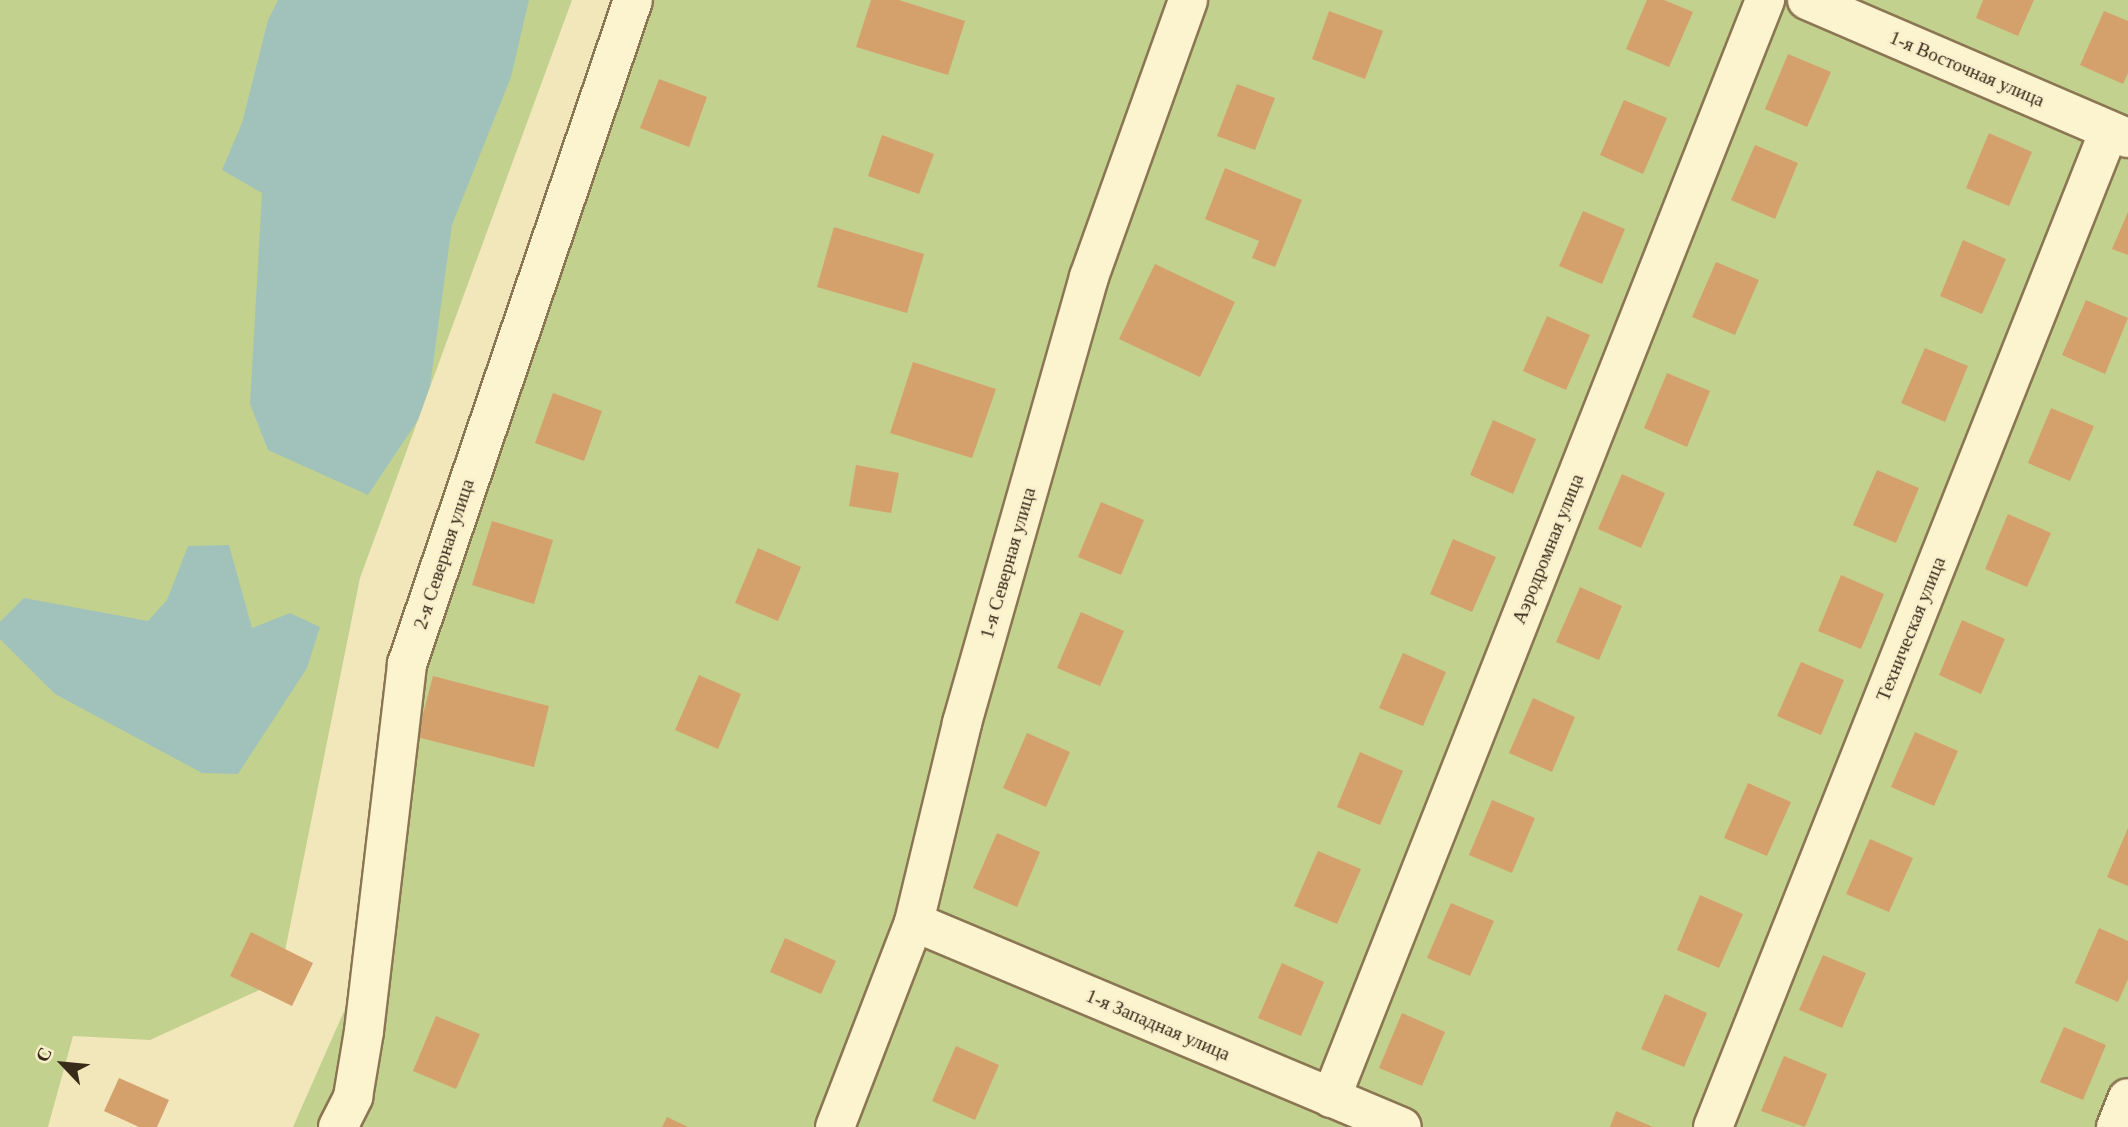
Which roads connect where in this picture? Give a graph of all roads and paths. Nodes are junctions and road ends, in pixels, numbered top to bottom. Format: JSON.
{"nodes":[{"id":1,"x":633,"y":0,"type":"edge"},
{"id":2,"x":1188,"y":0,"type":"edge"},
{"id":3,"x":1765,"y":0,"type":"edge"},
{"id":4,"x":1807,"y":0,"type":"edge"},
{"id":5,"x":2119,"y":135,"type":"edge"},
{"id":6,"x":914,"y":922,"type":"junction"},
{"id":7,"x":1331,"y":1098,"type":"junction"},
{"id":8,"x":2128,"y":1098,"type":"edge"},
{"id":9,"x":338,"y":1127,"type":"edge"},
{"id":10,"x":835,"y":1127,"type":"edge"},
{"id":11,"x":1402,"y":1127,"type":"edge"},
{"id":12,"x":1713,"y":1127,"type":"edge"},
{"id":13,"x":2116,"y":1127,"type":"edge"}],
"edges":[{"from":1,"to":9,"type":"street","name":"2-я Северная улица"},
{"from":2,"to":6,"type":"street","name":"1-я Северная улица"},
{"from":3,"to":7,"type":"street","name":"Аэродромная улица"},
{"from":4,"to":5,"type":"street","name":"1-я Восточная улица"},
{"from":5,"to":12,"type":"street","name":"Техническая улица"},
{"from":6,"to":7,"type":"street","name":"1-я Западная улица"},
{"from":6,"to":10,"type":"street","name":"1-я Северная улица"},
{"from":7,"to":11,"type":"street","name":"1-я Западная улица"},
{"from":8,"to":13,"type":"street"}]}
